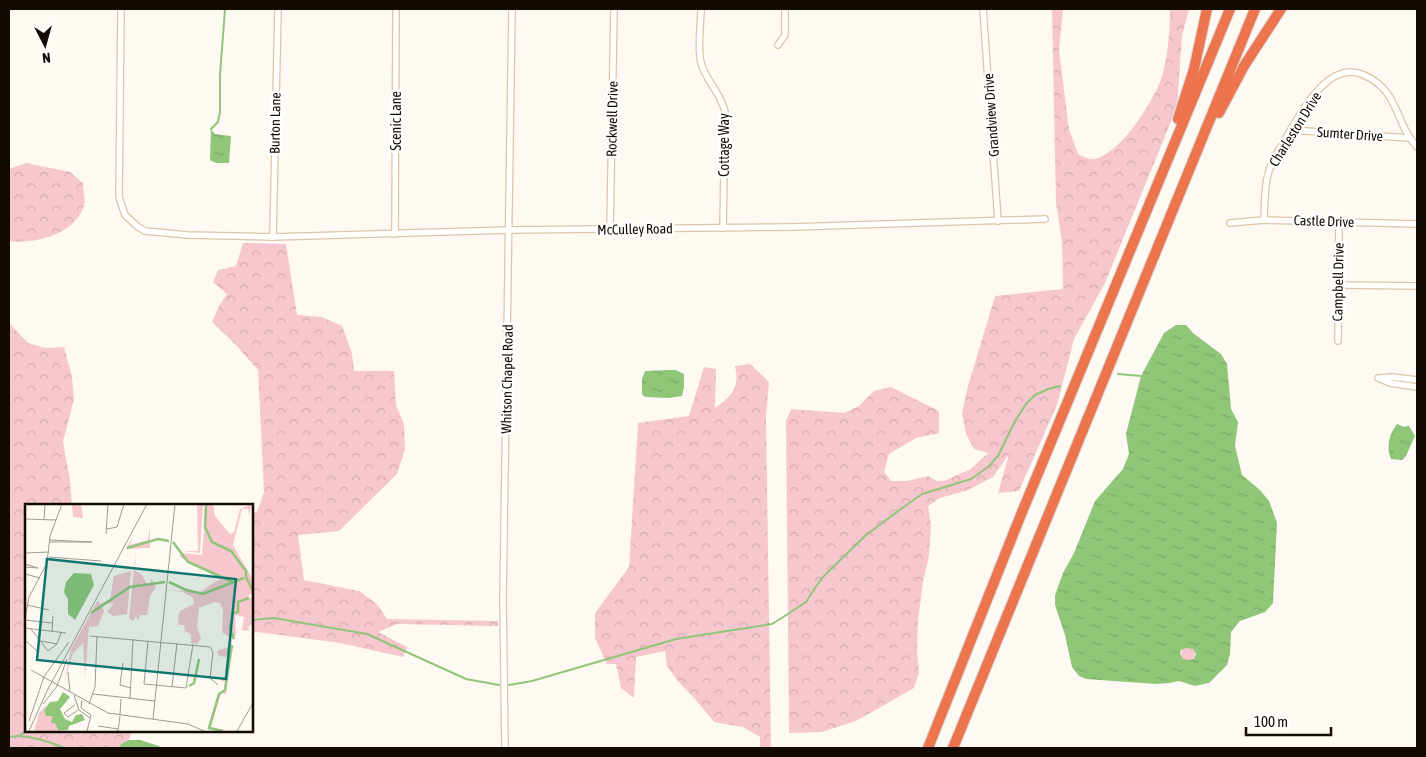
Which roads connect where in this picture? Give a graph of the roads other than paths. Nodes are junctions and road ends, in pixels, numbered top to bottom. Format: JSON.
{"nodes":[{"id":1,"x":121,"y":9,"type":"edge"},
{"id":2,"x":278,"y":9,"type":"edge"},
{"id":3,"x":396,"y":9,"type":"edge"},
{"id":4,"x":512,"y":9,"type":"edge"},
{"id":5,"x":614,"y":9,"type":"edge"},
{"id":6,"x":701,"y":9,"type":"edge"},
{"id":7,"x":785,"y":9,"type":"edge"},
{"id":8,"x":983,"y":9,"type":"edge"},
{"id":9,"x":1207,"y":9,"type":"edge"},
{"id":10,"x":1230,"y":9,"type":"edge"},
{"id":11,"x":1255,"y":9,"type":"edge"},
{"id":12,"x":1281,"y":9,"type":"edge"},
{"id":13,"x":778,"y":45,"type":"dead end"},
{"id":14,"x":1290,"y":130,"type":"junction"},
{"id":15,"x":1409,"y":138,"type":"junction"},
{"id":16,"x":1417,"y":147,"type":"edge"},
{"id":17,"x":1190,"y":167,"type":"junction"},
{"id":18,"x":1158,"y":182,"type":"junction"},
{"id":19,"x":1045,"y":219,"type":"dead end"},
{"id":20,"x":1264,"y":220,"type":"junction"},
{"id":21,"x":998,"y":221,"type":"junction"},
{"id":22,"x":1230,"y":222,"type":"dead end"},
{"id":23,"x":1339,"y":222,"type":"junction"},
{"id":24,"x":1417,"y":224,"type":"edge"},
{"id":25,"x":723,"y":228,"type":"junction"},
{"id":26,"x":610,"y":229,"type":"junction"},
{"id":27,"x":509,"y":230,"type":"junction"},
{"id":28,"x":395,"y":234,"type":"junction"},
{"id":29,"x":273,"y":237,"type":"junction"},
{"id":30,"x":1339,"y":285,"type":"junction"},
{"id":31,"x":1417,"y":286,"type":"edge"},
{"id":32,"x":1338,"y":341,"type":"dead end"},
{"id":33,"x":1417,"y":380,"type":"edge"},
{"id":34,"x":1417,"y":387,"type":"edge"},
{"id":35,"x":505,"y":748,"type":"edge"},
{"id":36,"x":928,"y":748,"type":"edge"},
{"id":37,"x":953,"y":748,"type":"edge"}],
"edges":[{"from":1,"to":29,"type":"street","name":"McCulley Road"},
{"from":2,"to":29,"type":"street","name":"Burton Lane"},
{"from":3,"to":28,"type":"street","name":"Scenic Lane"},
{"from":4,"to":27,"type":"street","name":"Whitson Chapel Road"},
{"from":5,"to":26,"type":"street","name":"Rockwell Drive"},
{"from":6,"to":25,"type":"street","name":"Cottage Way"},
{"from":7,"to":13,"type":"street"},
{"from":8,"to":21,"type":"street","name":"Grandview Drive"},
{"from":9,"to":18,"type":"highway"},
{"from":10,"to":18,"type":"highway"},
{"from":11,"to":17,"type":"highway"},
{"from":12,"to":17,"type":"highway"},
{"from":14,"to":15,"type":"street","name":"Sumter Drive"},
{"from":14,"to":15,"type":"street","name":"Charleston Drive"},
{"from":14,"to":20,"type":"street","name":"Charleston Drive"},
{"from":15,"to":16,"type":"street","name":"Charleston Drive"},
{"from":17,"to":37,"type":"highway"},
{"from":18,"to":36,"type":"highway"},
{"from":19,"to":21,"type":"street"},
{"from":20,"to":22,"type":"street","name":"Castle Drive"},
{"from":20,"to":23,"type":"street","name":"Castle Drive"},
{"from":21,"to":25,"type":"street","name":"McCulley Road"},
{"from":23,"to":24,"type":"street","name":"Castle Drive"},
{"from":23,"to":30,"type":"street","name":"Campbell Drive"},
{"from":25,"to":26,"type":"street","name":"McCulley Road"},
{"from":26,"to":27,"type":"street","name":"McCulley Road"},
{"from":27,"to":28,"type":"street","name":"McCulley Road"},
{"from":27,"to":35,"type":"street","name":"Whitson Chapel Road"},
{"from":28,"to":29,"type":"street","name":"McCulley Road"},
{"from":30,"to":31,"type":"street"},
{"from":30,"to":32,"type":"street","name":"Campbell Drive"},
{"from":33,"to":34,"type":"street"}]}
